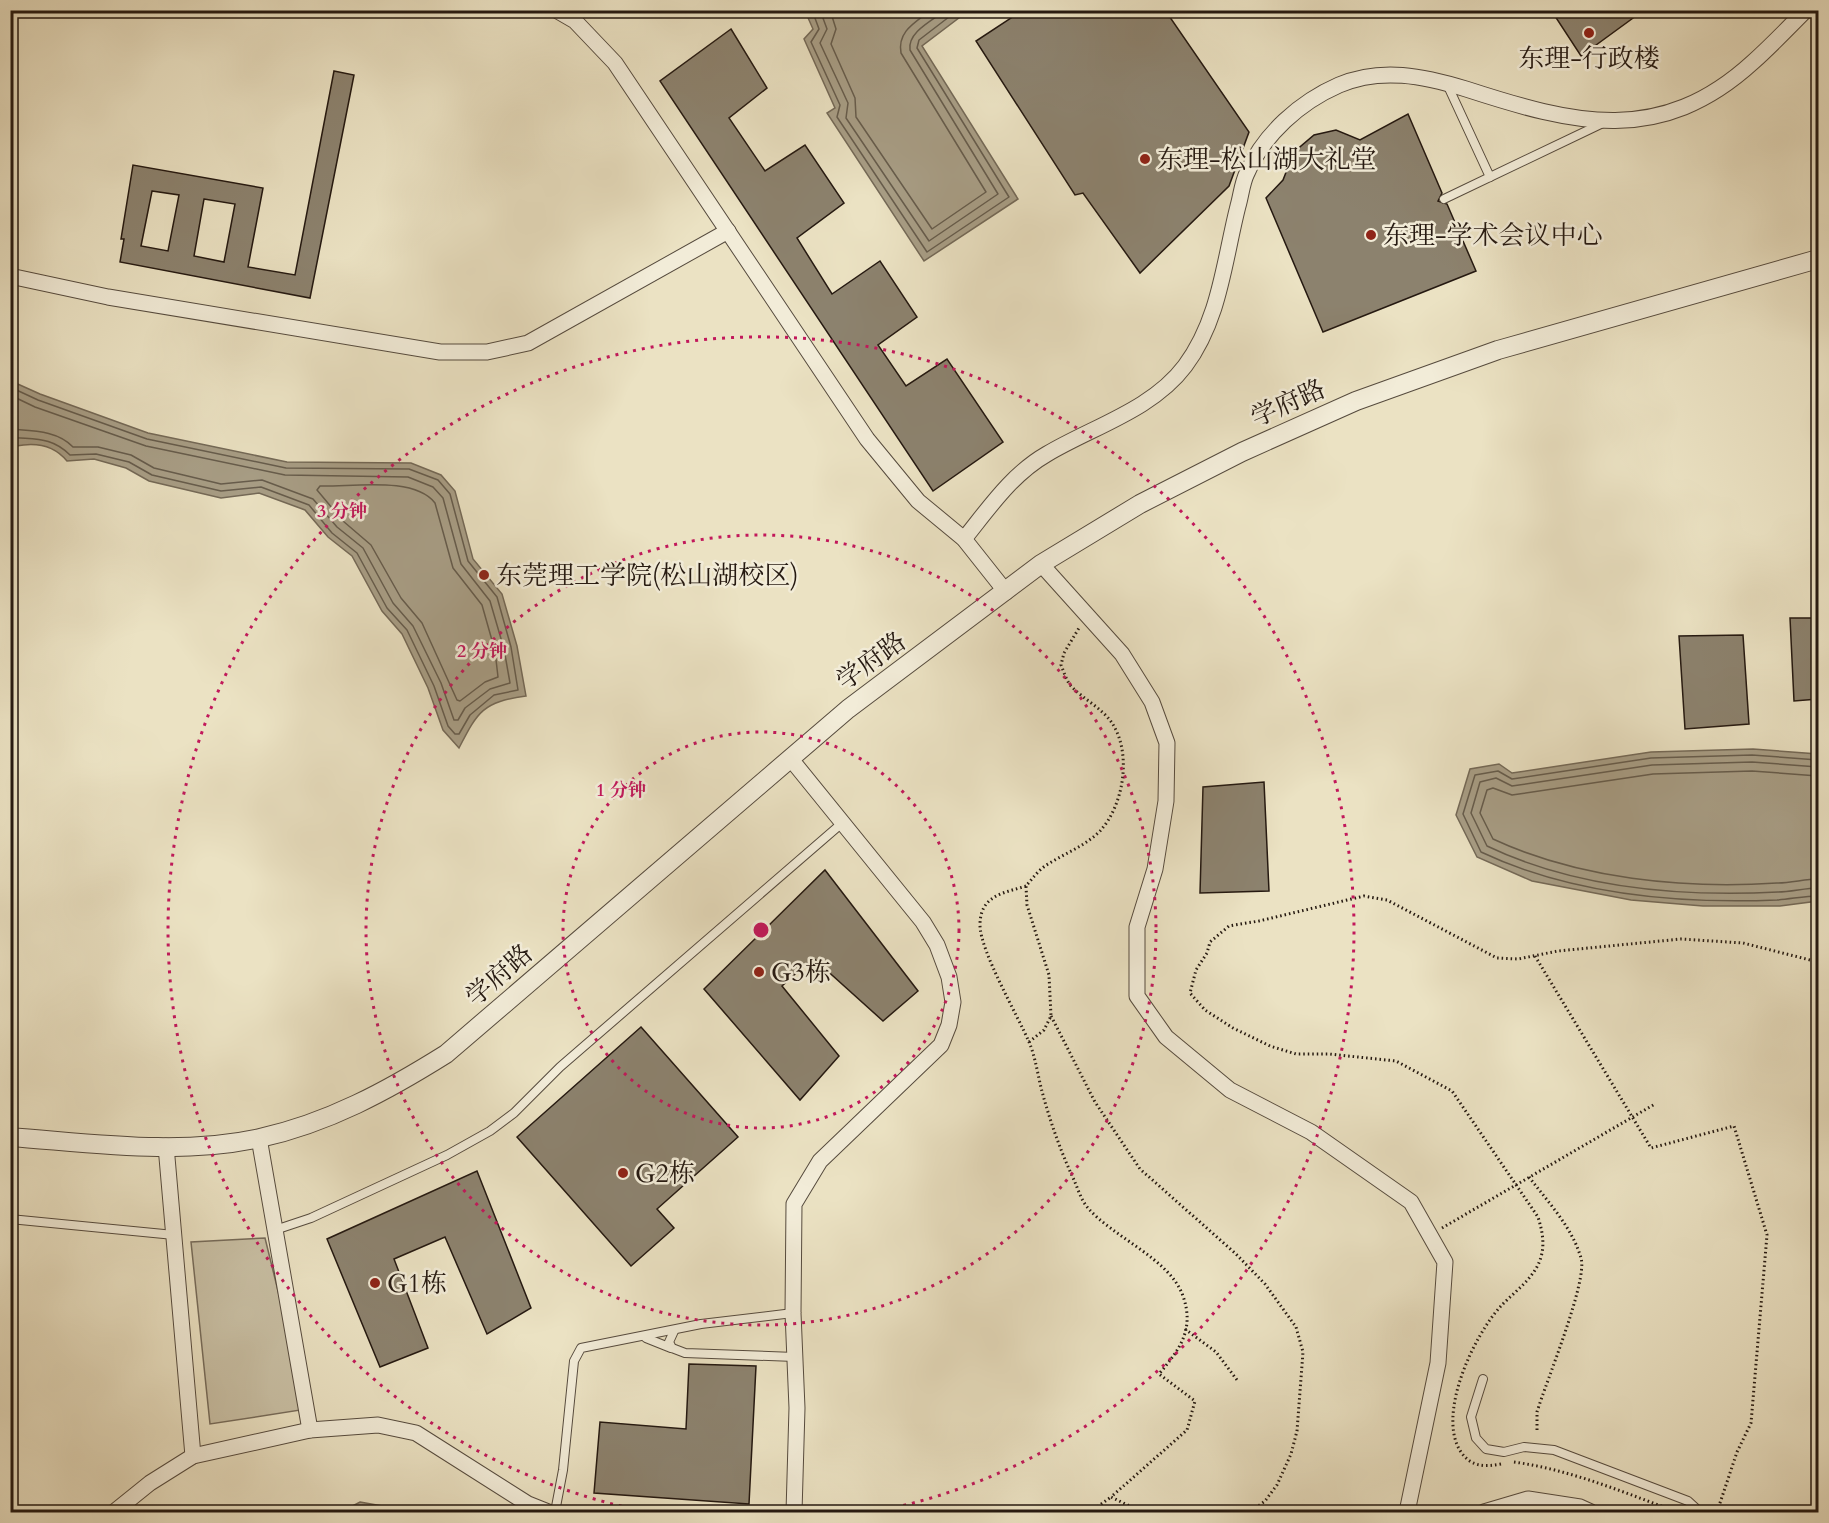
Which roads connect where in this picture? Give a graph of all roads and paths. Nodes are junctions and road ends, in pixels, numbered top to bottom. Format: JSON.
{"nodes":[{"id":1,"x":556,"y":10,"type":"edge"},
{"id":2,"x":1806,"y":10,"type":"edge"},
{"id":3,"x":579,"y":16,"type":"edge"},
{"id":4,"x":1446,"y":83,"type":"junction"},
{"id":5,"x":1607,"y":121,"type":"junction"},
{"id":6,"x":1490,"y":177,"type":"junction"},
{"id":7,"x":1444,"y":199,"type":"dead end"},
{"id":8,"x":728,"y":231,"type":"junction"},
{"id":9,"x":1818,"y":259,"type":"edge"},
{"id":10,"x":10,"y":276,"type":"edge"},
{"id":11,"x":964,"y":539,"type":"junction"},
{"id":12,"x":1041,"y":564,"type":"junction"},
{"id":13,"x":1006,"y":592,"type":"junction"},
{"id":14,"x":1087,"y":616,"type":"junction"},
{"id":15,"x":790,"y":758,"type":"junction"},
{"id":16,"x":841,"y":824,"type":"junction"},
{"id":17,"x":1026,"y":886,"type":"junction"},
{"id":18,"x":1207,"y":953,"type":"dead end"},
{"id":19,"x":1535,"y":956,"type":"junction"},
{"id":20,"x":1818,"y":962,"type":"edge"},
{"id":21,"x":1051,"y":1016,"type":"junction"},
{"id":22,"x":1029,"y":1042,"type":"junction"},
{"id":23,"x":1655,"y":1104,"type":"dead end"},
{"id":24,"x":1632,"y":1117,"type":"junction"},
{"id":25,"x":10,"y":1137,"type":"edge"},
{"id":26,"x":259,"y":1138,"type":"junction"},
{"id":27,"x":166,"y":1146,"type":"junction"},
{"id":28,"x":1529,"y":1177,"type":"junction"},
{"id":29,"x":10,"y":1219,"type":"edge"},
{"id":30,"x":275,"y":1230,"type":"junction"},
{"id":31,"x":174,"y":1235,"type":"junction"},
{"id":32,"x":1430,"y":1235,"type":"junction"},
{"id":33,"x":793,"y":1313,"type":"junction"},
{"id":34,"x":1185,"y":1329,"type":"junction"},
{"id":35,"x":674,"y":1331,"type":"junction"},
{"id":36,"x":640,"y":1336,"type":"junction"},
{"id":37,"x":672,"y":1348,"type":"junction"},
{"id":38,"x":795,"y":1357,"type":"junction"},
{"id":39,"x":1483,"y":1379,"type":"dead end"},
{"id":40,"x":1237,"y":1380,"type":"dead end"},
{"id":41,"x":310,"y":1430,"type":"junction"},
{"id":42,"x":1538,"y":1432,"type":"dead end"},
{"id":43,"x":193,"y":1456,"type":"junction"},
{"id":44,"x":1111,"y":1497,"type":"junction"},
{"id":45,"x":114,"y":1512,"type":"edge"},
{"id":46,"x":548,"y":1512,"type":"edge"},
{"id":47,"x":555,"y":1512,"type":"edge"},
{"id":48,"x":794,"y":1512,"type":"edge"},
{"id":49,"x":1090,"y":1512,"type":"edge"},
{"id":50,"x":1142,"y":1512,"type":"edge"},
{"id":51,"x":1250,"y":1512,"type":"edge"},
{"id":52,"x":1407,"y":1512,"type":"edge"},
{"id":53,"x":1484,"y":1512,"type":"edge"},
{"id":54,"x":1592,"y":1512,"type":"edge"},
{"id":55,"x":1700,"y":1512,"type":"edge"},
{"id":56,"x":1717,"y":1512,"type":"edge"}],
"edges":[{"from":1,"to":3,"type":"street"},
{"from":2,"to":5,"type":"street"},
{"from":3,"to":8,"type":"street"},
{"from":4,"to":5,"type":"street"},
{"from":4,"to":6,"type":"lane"},
{"from":4,"to":11,"type":"street"},
{"from":5,"to":6,"type":"lane"},
{"from":6,"to":7,"type":"lane"},
{"from":8,"to":10,"type":"street"},
{"from":8,"to":11,"type":"street"},
{"from":9,"to":12,"type":"street","name":"学府路"},
{"from":11,"to":13,"type":"street"},
{"from":12,"to":13,"type":"street","name":"学府路"},
{"from":12,"to":14,"type":"street"},
{"from":13,"to":15,"type":"street","name":"学府路"},
{"from":14,"to":17,"type":"path"},
{"from":14,"to":32,"type":"street"},
{"from":15,"to":16,"type":"street"},
{"from":15,"to":26,"type":"street","name":"学府路"},
{"from":16,"to":30,"type":"lane"},
{"from":16,"to":33,"type":"street"},
{"from":17,"to":21,"type":"path"},
{"from":17,"to":22,"type":"path"},
{"from":18,"to":19,"type":"path"},
{"from":19,"to":20,"type":"path"},
{"from":19,"to":24,"type":"path"},
{"from":21,"to":22,"type":"path"},
{"from":21,"to":51,"type":"path"},
{"from":22,"to":34,"type":"path"},
{"from":23,"to":24,"type":"path"},
{"from":24,"to":28,"type":"path"},
{"from":24,"to":56,"type":"path"},
{"from":25,"to":27,"type":"street","name":"学府路"},
{"from":26,"to":27,"type":"street","name":"学府路"},
{"from":26,"to":30,"type":"street"},
{"from":27,"to":31,"type":"street"},
{"from":28,"to":32,"type":"path"},
{"from":28,"to":42,"type":"path"},
{"from":29,"to":31,"type":"lane"},
{"from":30,"to":41,"type":"street"},
{"from":31,"to":43,"type":"street"},
{"from":32,"to":52,"type":"street"},
{"from":33,"to":35,"type":"lane"},
{"from":33,"to":38,"type":"street"},
{"from":34,"to":40,"type":"path"},
{"from":34,"to":44,"type":"path"},
{"from":35,"to":36,"type":"lane"},
{"from":35,"to":37,"type":"lane"},
{"from":36,"to":37,"type":"lane"},
{"from":36,"to":47,"type":"lane"},
{"from":37,"to":38,"type":"lane"},
{"from":38,"to":48,"type":"street"},
{"from":39,"to":55,"type":"lane"},
{"from":41,"to":43,"type":"street"},
{"from":41,"to":46,"type":"street"},
{"from":43,"to":45,"type":"street"},
{"from":44,"to":49,"type":"path"},
{"from":44,"to":50,"type":"path"},
{"from":53,"to":54,"type":"street"}]}
